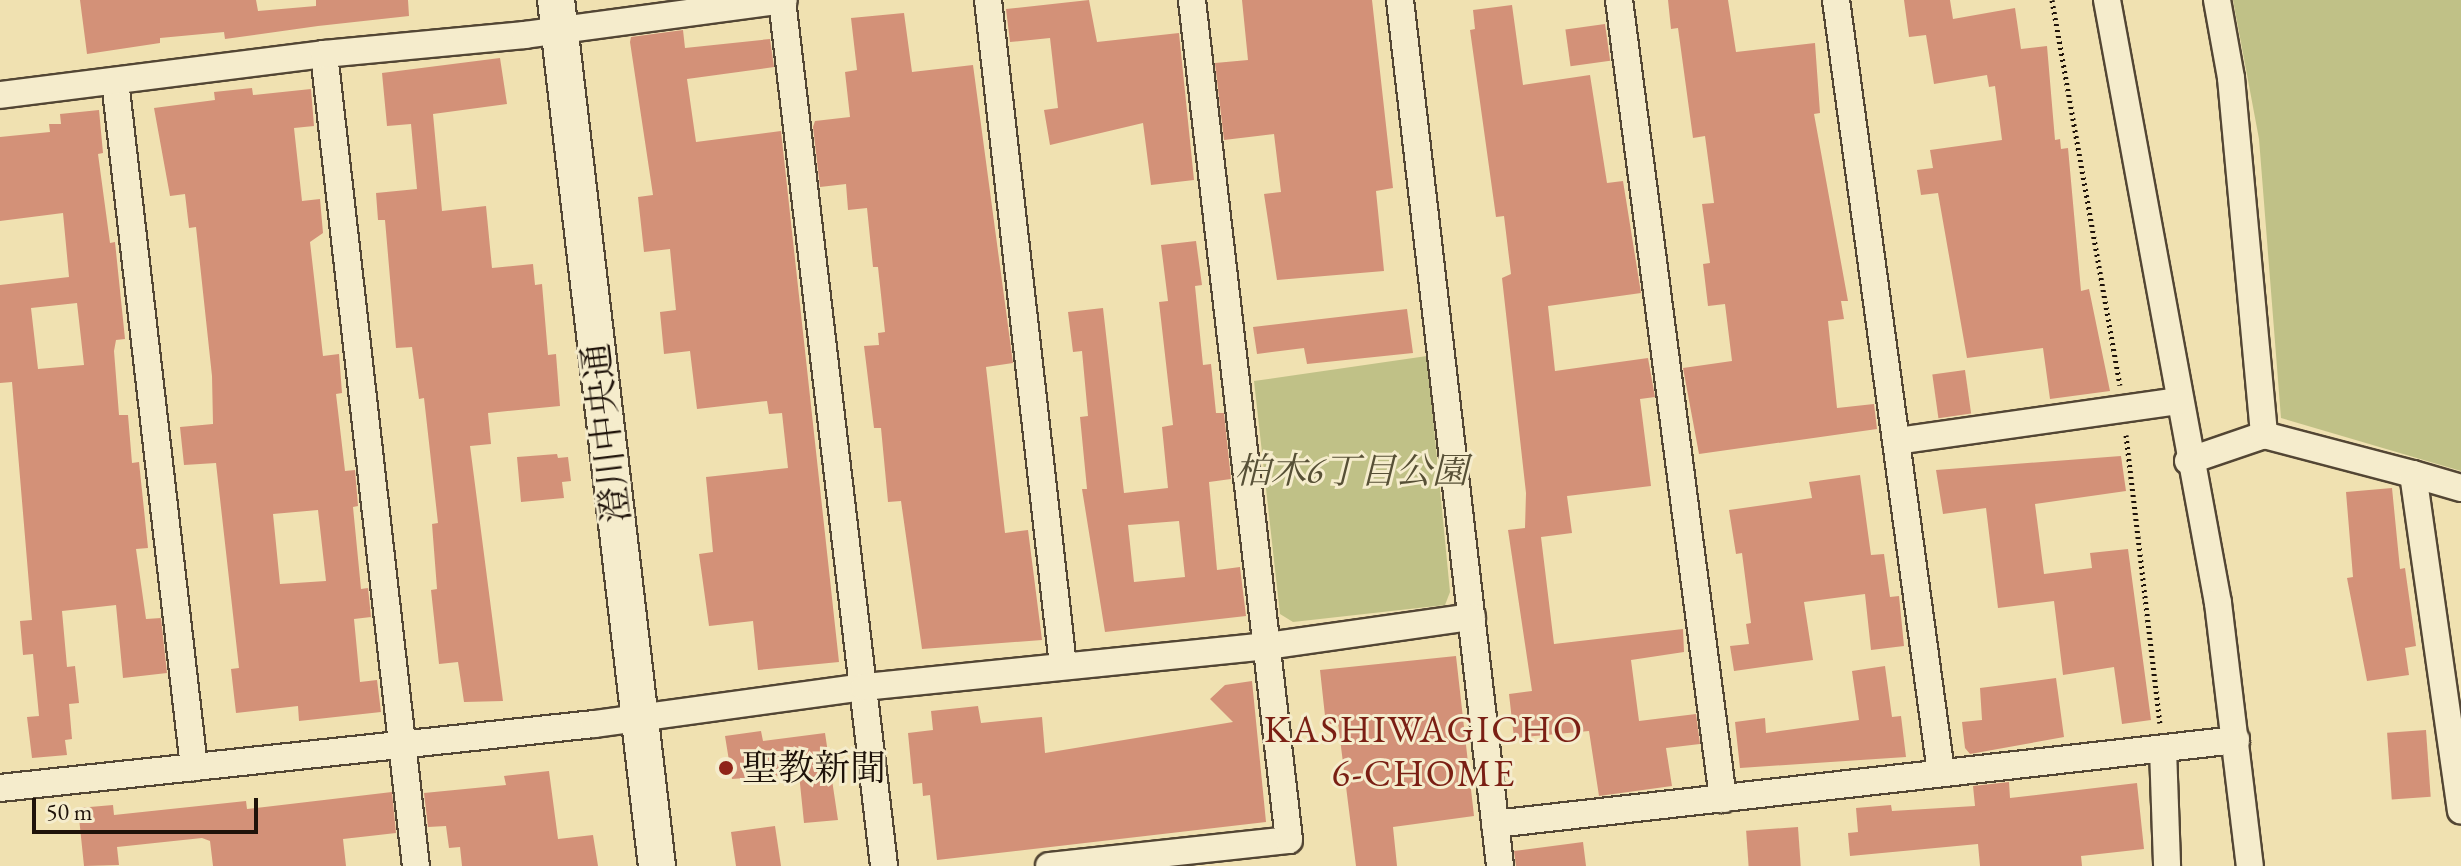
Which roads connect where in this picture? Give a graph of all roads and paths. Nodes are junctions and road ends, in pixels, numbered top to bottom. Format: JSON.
{"nodes":[{"id":1,"x":783,"y":0,"type":"edge"},
{"id":2,"x":988,"y":0,"type":"edge"},
{"id":3,"x":1192,"y":0,"type":"edge"},
{"id":4,"x":1400,"y":0,"type":"edge"},
{"id":5,"x":1619,"y":0,"type":"edge"},
{"id":6,"x":1836,"y":0,"type":"edge"},
{"id":7,"x":2052,"y":0,"type":"edge"},
{"id":8,"x":2107,"y":0,"type":"edge"},
{"id":9,"x":2217,"y":0,"type":"edge"},
{"id":10,"x":558,"y":16,"type":"edge"},
{"id":11,"x":324,"y":54,"type":"junction"},
{"id":12,"x":115,"y":81,"type":"junction"},
{"id":13,"x":0,"y":95,"type":"edge"},
{"id":14,"x":2179,"y":401,"type":"junction"},
{"id":15,"x":2124,"y":411,"type":"junction"},
{"id":16,"x":2264,"y":435,"type":"junction"},
{"id":17,"x":1897,"y":441,"type":"junction"},
{"id":18,"x":2188,"y":461,"type":"junction"},
{"id":19,"x":2413,"y":474,"type":"junction"},
{"id":20,"x":2461,"y":488,"type":"edge"},
{"id":21,"x":1472,"y":617,"type":"junction"},
{"id":22,"x":1267,"y":646,"type":"junction"},
{"id":23,"x":1063,"y":666,"type":"junction"},
{"id":24,"x":864,"y":687,"type":"junction"},
{"id":25,"x":639,"y":719,"type":"junction"},
{"id":26,"x":2236,"y":740,"type":"junction"},
{"id":27,"x":404,"y":742,"type":"junction"},
{"id":28,"x":2163,"y":749,"type":"junction"},
{"id":29,"x":194,"y":767,"type":"junction"},
{"id":30,"x":1941,"y":773,"type":"junction"},
{"id":31,"x":0,"y":788,"type":"edge"},
{"id":32,"x":1723,"y":799,"type":"junction"},
{"id":33,"x":2461,"y":807,"type":"edge"},
{"id":34,"x":1495,"y":824,"type":"junction"},
{"id":35,"x":416,"y":866,"type":"edge"},
{"id":36,"x":657,"y":866,"type":"edge"},
{"id":37,"x":884,"y":866,"type":"edge"},
{"id":38,"x":1049,"y":866,"type":"edge"},
{"id":39,"x":1500,"y":866,"type":"edge"},
{"id":40,"x":2167,"y":866,"type":"edge"},
{"id":41,"x":2250,"y":866,"type":"edge"}],
"edges":[{"from":1,"to":10,"type":"street"},
{"from":1,"to":24,"type":"street"},
{"from":2,"to":23,"type":"street"},
{"from":3,"to":22,"type":"street"},
{"from":4,"to":21,"type":"street"},
{"from":5,"to":32,"type":"street"},
{"from":6,"to":17,"type":"street"},
{"from":7,"to":15,"type":"path"},
{"from":8,"to":14,"type":"street"},
{"from":9,"to":16,"type":"street"},
{"from":10,"to":11,"type":"street"},
{"from":10,"to":25,"type":"street","name":"澄川中央通"},
{"from":11,"to":12,"type":"street"},
{"from":11,"to":27,"type":"street"},
{"from":12,"to":13,"type":"street"},
{"from":12,"to":29,"type":"street"},
{"from":14,"to":15,"type":"street"},
{"from":14,"to":18,"type":"street"},
{"from":15,"to":17,"type":"street"},
{"from":15,"to":28,"type":"path"},
{"from":16,"to":18,"type":"street"},
{"from":16,"to":19,"type":"street"},
{"from":17,"to":30,"type":"street"},
{"from":18,"to":26,"type":"street"},
{"from":19,"to":20,"type":"street"},
{"from":19,"to":33,"type":"street"},
{"from":21,"to":22,"type":"street"},
{"from":21,"to":34,"type":"street"},
{"from":22,"to":23,"type":"street"},
{"from":22,"to":38,"type":"street"},
{"from":23,"to":24,"type":"street"},
{"from":24,"to":25,"type":"street"},
{"from":24,"to":37,"type":"street"},
{"from":25,"to":27,"type":"street"},
{"from":25,"to":36,"type":"street","name":"澄川中央通"},
{"from":26,"to":28,"type":"street"},
{"from":26,"to":41,"type":"street"},
{"from":27,"to":29,"type":"street"},
{"from":27,"to":35,"type":"street"},
{"from":28,"to":30,"type":"street"},
{"from":28,"to":40,"type":"street"},
{"from":29,"to":31,"type":"street"},
{"from":30,"to":32,"type":"street"},
{"from":32,"to":34,"type":"street"},
{"from":34,"to":39,"type":"street"}]}
